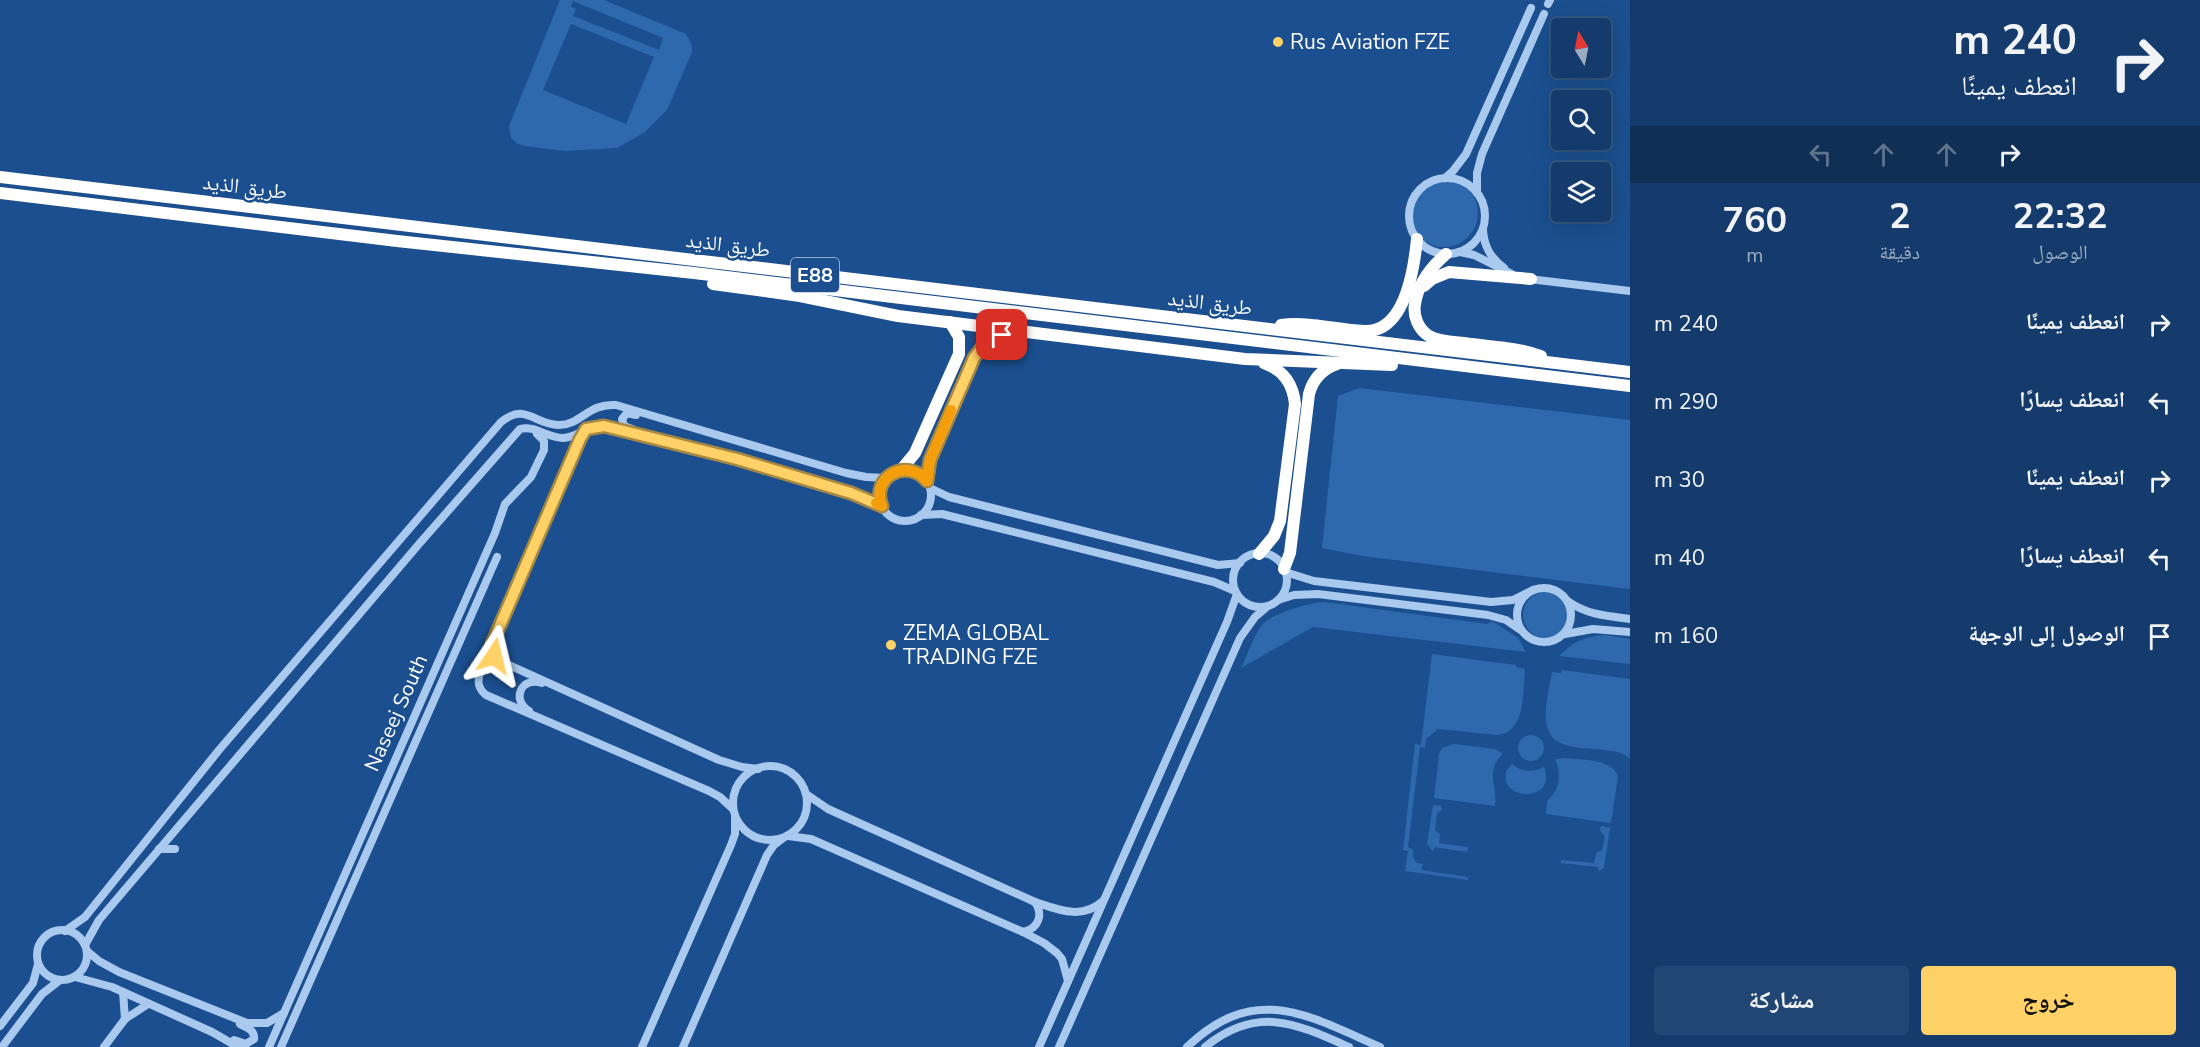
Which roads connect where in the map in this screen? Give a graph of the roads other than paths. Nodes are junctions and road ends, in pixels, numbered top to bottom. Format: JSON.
{"nodes":[{"id":1,"x":1531,"y":8,"type":"dead end"},
{"id":2,"x":1544,"y":14,"type":"dead end"},
{"id":3,"x":0,"y":177,"type":"edge"},
{"id":4,"x":1445,"y":178,"type":"junction"},
{"id":5,"x":0,"y":193,"type":"edge"},
{"id":6,"x":1477,"y":193,"type":"junction"},
{"id":7,"x":1483,"y":228,"type":"junction"},
{"id":8,"x":1417,"y":239,"type":"junction"},
{"id":9,"x":1452,"y":253,"type":"junction"},
{"id":10,"x":694,"y":273,"type":"junction"},
{"id":11,"x":1525,"y":277,"type":"junction"},
{"id":12,"x":1419,"y":290,"type":"junction"},
{"id":13,"x":1630,"y":291,"type":"edge"},
{"id":14,"x":950,"y":322,"type":"junction"},
{"id":15,"x":1268,"y":329,"type":"junction"},
{"id":16,"x":1016,"y":331,"type":"junction"},
{"id":17,"x":1245,"y":359,"type":"junction"},
{"id":18,"x":1420,"y":361,"type":"junction"},
{"id":19,"x":1342,"y":363,"type":"junction"},
{"id":20,"x":1556,"y":363,"type":"junction"},
{"id":21,"x":1630,"y":372,"type":"edge"},
{"id":22,"x":1630,"y":386,"type":"edge"},
{"id":23,"x":656,"y":417,"type":"junction"},
{"id":24,"x":586,"y":429,"type":"junction"},
{"id":25,"x":648,"y":437,"type":"junction"},
{"id":26,"x":506,"y":443,"type":"junction"},
{"id":27,"x":490,"y":448,"type":"junction"},
{"id":28,"x":902,"y":470,"type":"junction"},
{"id":29,"x":885,"y":478,"type":"junction"},
{"id":30,"x":928,"y":484,"type":"junction"},
{"id":31,"x":882,"y":506,"type":"junction"},
{"id":32,"x":921,"y":515,"type":"junction"},
{"id":33,"x":1259,"y":554,"type":"junction"},
{"id":34,"x":497,"y":557,"type":"dead end"},
{"id":35,"x":1240,"y":562,"type":"junction"},
{"id":36,"x":1285,"y":570,"type":"junction"},
{"id":37,"x":1533,"y":590,"type":"junction"},
{"id":38,"x":1236,"y":592,"type":"junction"},
{"id":39,"x":1278,"y":600,"type":"junction"},
{"id":40,"x":1569,"y":602,"type":"junction"},
{"id":41,"x":1268,"y":606,"type":"junction"},
{"id":42,"x":1630,"y":619,"type":"edge"},
{"id":43,"x":1522,"y":632,"type":"junction"},
{"id":44,"x":1630,"y":632,"type":"edge"},
{"id":45,"x":1564,"y":635,"type":"junction"},
{"id":46,"x":481,"y":670,"type":"dead end"},
{"id":47,"x":560,"y":687,"type":"junction"},
{"id":48,"x":543,"y":720,"type":"junction"},
{"id":49,"x":758,"y":769,"type":"junction"},
{"id":50,"x":806,"y":794,"type":"junction"},
{"id":51,"x":734,"y":812,"type":"junction"},
{"id":52,"x":786,"y":837,"type":"junction"},
{"id":53,"x":159,"y":849,"type":"junction"},
{"id":54,"x":175,"y":849,"type":"dead end"},
{"id":55,"x":1104,"y":900,"type":"junction"},
{"id":56,"x":1035,"y":902,"type":"junction"},
{"id":57,"x":65,"y":931,"type":"junction"},
{"id":58,"x":1023,"y":932,"type":"junction"},
{"id":59,"x":86,"y":948,"type":"junction"},
{"id":60,"x":38,"y":963,"type":"junction"},
{"id":61,"x":75,"y":977,"type":"junction"},
{"id":62,"x":60,"y":981,"type":"junction"},
{"id":63,"x":1068,"y":983,"type":"junction"},
{"id":64,"x":123,"y":992,"type":"junction"},
{"id":65,"x":148,"y":1004,"type":"junction"},
{"id":66,"x":285,"y":1012,"type":"junction"},
{"id":67,"x":223,"y":1013,"type":"junction"},
{"id":68,"x":125,"y":1019,"type":"junction"},
{"id":69,"x":0,"y":1026,"type":"edge"},
{"id":70,"x":221,"y":1037,"type":"junction"},
{"id":71,"x":2,"y":1047,"type":"edge"},
{"id":72,"x":104,"y":1047,"type":"edge"},
{"id":73,"x":238,"y":1047,"type":"edge"},
{"id":74,"x":269,"y":1047,"type":"edge"},
{"id":75,"x":281,"y":1047,"type":"edge"},
{"id":76,"x":642,"y":1047,"type":"edge"},
{"id":77,"x":683,"y":1047,"type":"edge"},
{"id":78,"x":1039,"y":1047,"type":"edge"},
{"id":79,"x":1059,"y":1047,"type":"edge"},
{"id":80,"x":1187,"y":1047,"type":"edge"},
{"id":81,"x":1205,"y":1047,"type":"edge"},
{"id":82,"x":1349,"y":1047,"type":"edge"},
{"id":83,"x":1380,"y":1047,"type":"edge"}],
"edges":[{"from":1,"to":4,"type":"street"},
{"from":2,"to":6,"type":"street"},
{"from":3,"to":15,"type":"highway","name":"طريق الذيد","number":"E88"},
{"from":4,"to":6,"type":"street"},
{"from":4,"to":8,"type":"street"},
{"from":5,"to":10,"type":"highway","name":"طريق الذيد","number":"E88"},
{"from":6,"to":7,"type":"street"},
{"from":7,"to":9,"type":"street"},
{"from":7,"to":11,"type":"street"},
{"from":8,"to":9,"type":"street"},
{"from":8,"to":15,"type":"highway"},
{"from":9,"to":11,"type":"street"},
{"from":9,"to":12,"type":"highway"},
{"from":10,"to":14,"type":"highway"},
{"from":10,"to":18,"type":"highway","name":"طريق الذيد","number":"E88"},
{"from":11,"to":12,"type":"highway"},
{"from":11,"to":13,"type":"street"},
{"from":12,"to":20,"type":"highway"},
{"from":14,"to":16,"type":"highway"},
{"from":14,"to":28,"type":"highway"},
{"from":15,"to":20,"type":"highway","name":"طريق الذيد","number":"E88"},
{"from":16,"to":17,"type":"highway"},
{"from":16,"to":30,"type":"highway"},
{"from":17,"to":19,"type":"highway"},
{"from":17,"to":33,"type":"highway"},
{"from":18,"to":19,"type":"highway"},
{"from":18,"to":22,"type":"highway","name":"طريق الذيد","number":"E88"},
{"from":19,"to":36,"type":"highway"},
{"from":20,"to":21,"type":"highway","name":"طريق الذيد","number":"E88"},
{"from":23,"to":25,"type":"street"},
{"from":23,"to":27,"type":"street"},
{"from":23,"to":29,"type":"street"},
{"from":24,"to":25,"type":"street"},
{"from":24,"to":26,"type":"street"},
{"from":24,"to":47,"type":"street"},
{"from":25,"to":31,"type":"street"},
{"from":26,"to":27,"type":"street"},
{"from":26,"to":66,"type":"street","name":"Naseej South"},
{"from":27,"to":53,"type":"street"},
{"from":27,"to":57,"type":"street"},
{"from":28,"to":29,"type":"street"},
{"from":28,"to":30,"type":"street"},
{"from":29,"to":31,"type":"street"},
{"from":30,"to":32,"type":"street"},
{"from":30,"to":35,"type":"street"},
{"from":31,"to":32,"type":"street"},
{"from":32,"to":38,"type":"street"},
{"from":33,"to":35,"type":"street"},
{"from":33,"to":36,"type":"street"},
{"from":34,"to":75,"type":"street"},
{"from":35,"to":38,"type":"street"},
{"from":36,"to":37,"type":"street"},
{"from":36,"to":39,"type":"street"},
{"from":37,"to":40,"type":"street"},
{"from":37,"to":43,"type":"street"},
{"from":38,"to":41,"type":"street"},
{"from":38,"to":55,"type":"street"},
{"from":39,"to":41,"type":"street"},
{"from":39,"to":43,"type":"street"},
{"from":40,"to":42,"type":"street"},
{"from":40,"to":45,"type":"street"},
{"from":41,"to":79,"type":"street"},
{"from":43,"to":45,"type":"street"},
{"from":44,"to":45,"type":"street"},
{"from":46,"to":48,"type":"street"},
{"from":47,"to":48,"type":"street"},
{"from":47,"to":49,"type":"street"},
{"from":48,"to":51,"type":"street"},
{"from":49,"to":50,"type":"street"},
{"from":49,"to":51,"type":"street"},
{"from":50,"to":52,"type":"street"},
{"from":50,"to":56,"type":"street"},
{"from":51,"to":52,"type":"street"},
{"from":51,"to":76,"type":"street"},
{"from":52,"to":58,"type":"street"},
{"from":52,"to":77,"type":"street"},
{"from":53,"to":54,"type":"street"},
{"from":53,"to":59,"type":"street"},
{"from":55,"to":56,"type":"street"},
{"from":55,"to":63,"type":"street"},
{"from":56,"to":58,"type":"street"},
{"from":57,"to":59,"type":"street"},
{"from":57,"to":60,"type":"street"},
{"from":58,"to":63,"type":"street"},
{"from":59,"to":61,"type":"street"},
{"from":59,"to":67,"type":"street"},
{"from":60,"to":62,"type":"street"},
{"from":60,"to":69,"type":"street"},
{"from":61,"to":62,"type":"street"},
{"from":61,"to":64,"type":"street"},
{"from":62,"to":71,"type":"street"},
{"from":63,"to":78,"type":"street"},
{"from":64,"to":65,"type":"street"},
{"from":64,"to":68,"type":"street"},
{"from":65,"to":68,"type":"street"},
{"from":65,"to":70,"type":"street"},
{"from":66,"to":67,"type":"street"},
{"from":66,"to":74,"type":"street","name":"Naseej South"},
{"from":67,"to":70,"type":"street"},
{"from":68,"to":72,"type":"street"},
{"from":70,"to":73,"type":"street"},
{"from":80,"to":83,"type":"street"},
{"from":81,"to":82,"type":"street"}]}
